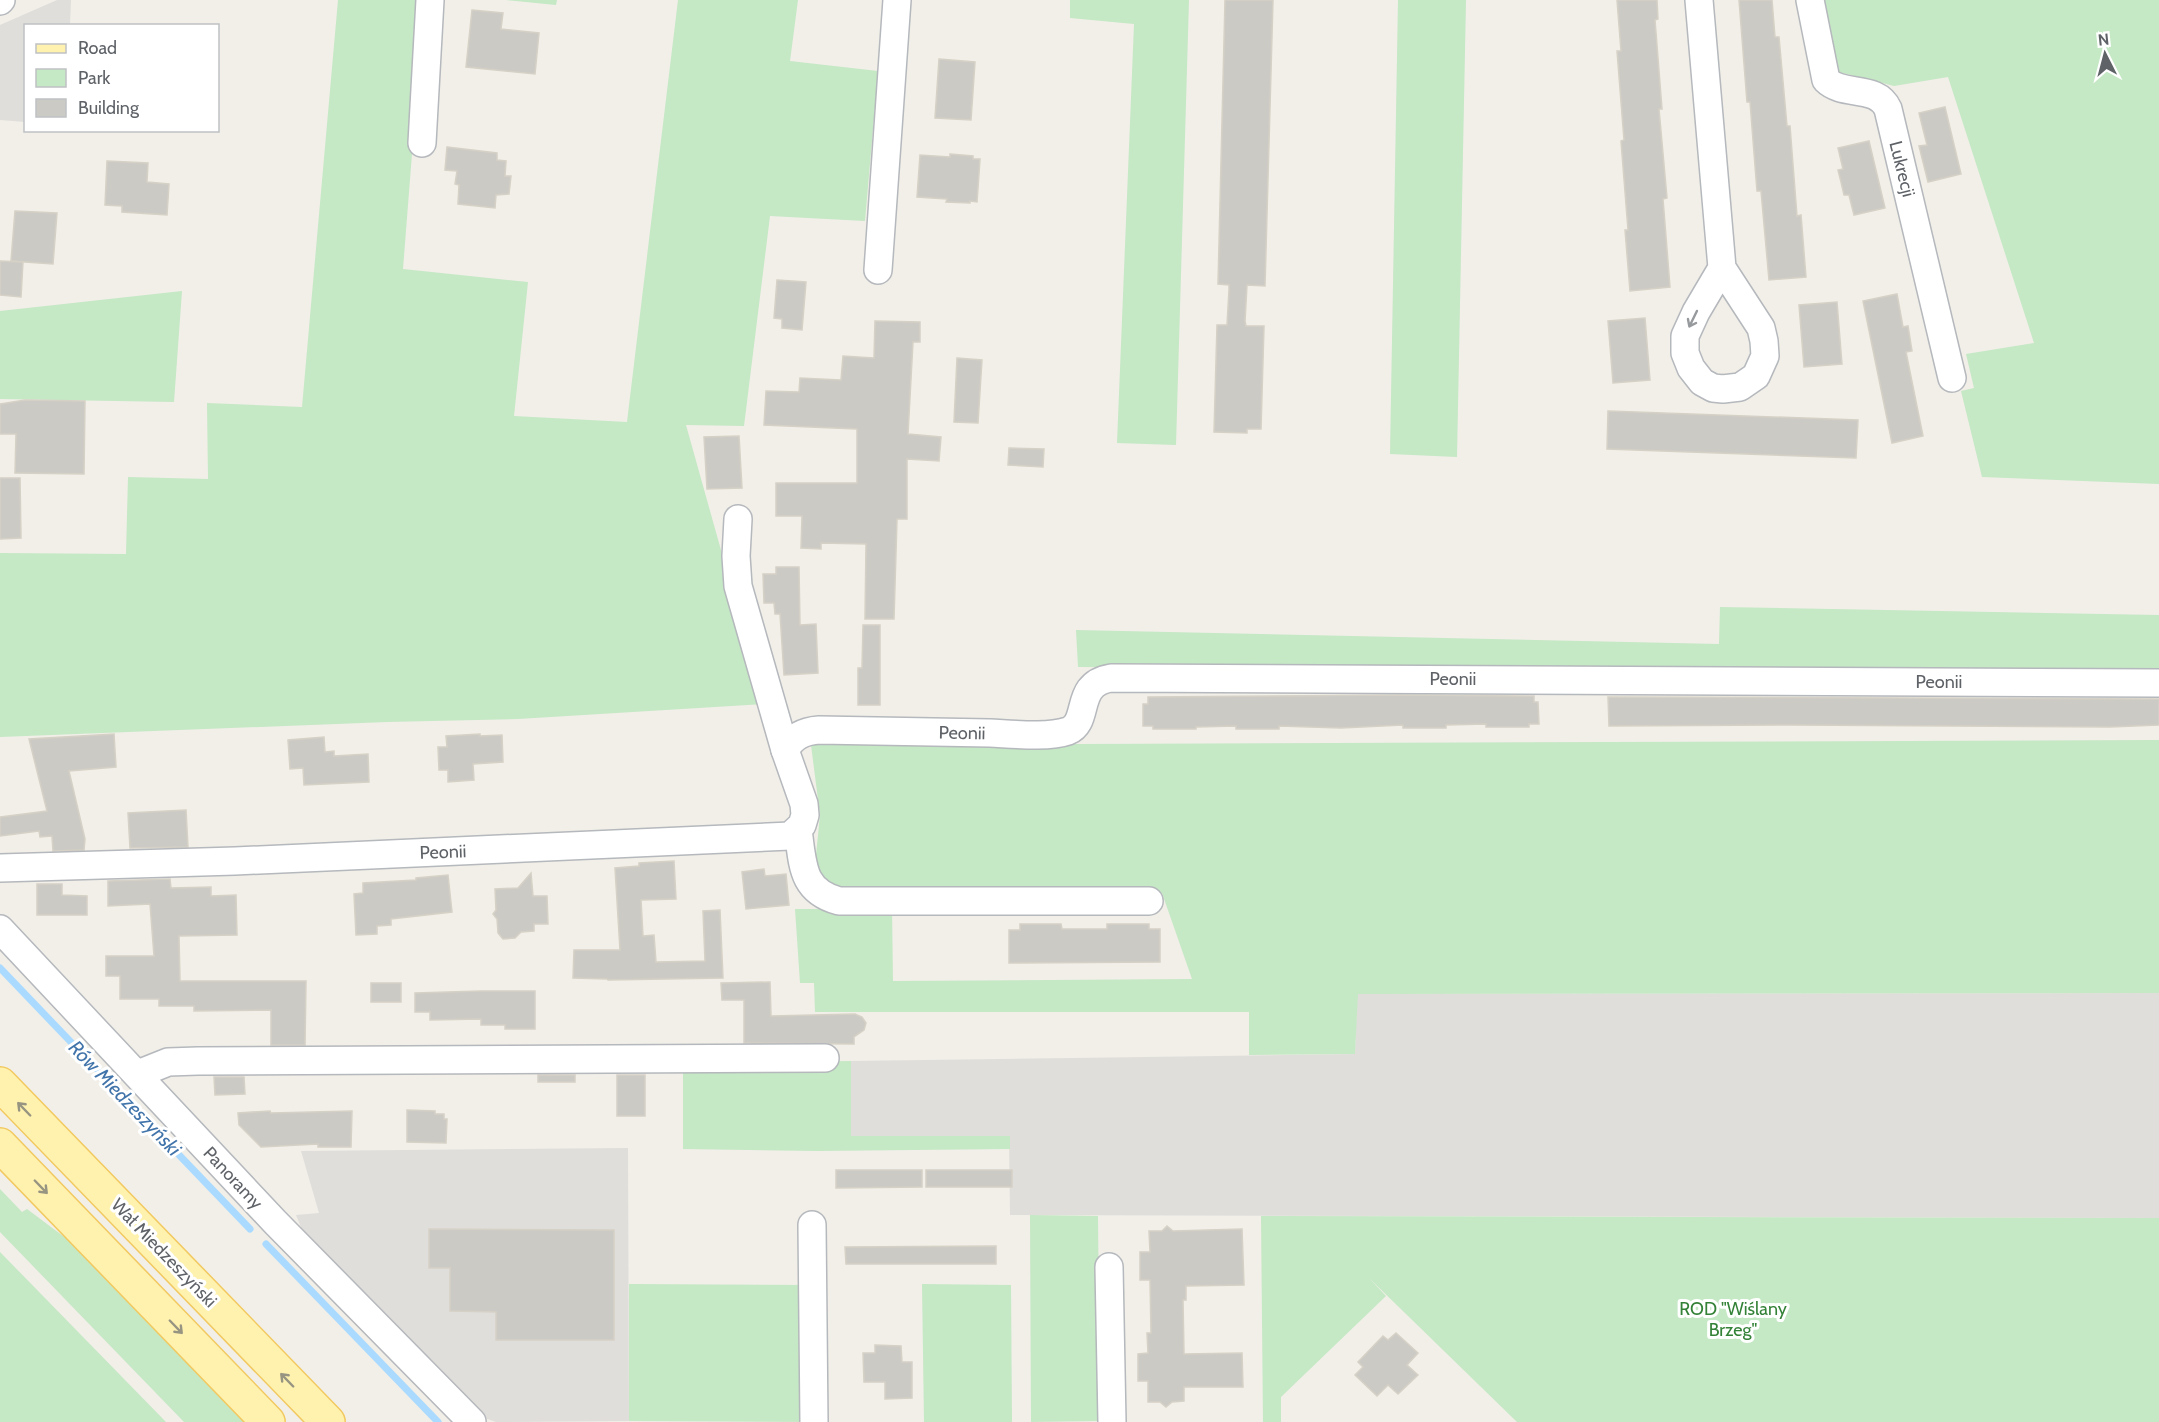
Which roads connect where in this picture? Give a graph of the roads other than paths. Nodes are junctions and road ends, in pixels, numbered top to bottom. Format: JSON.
{"nodes":[{"id":1,"x":430,"y":0,"type":"edge"},
{"id":2,"x":897,"y":0,"type":"edge"},
{"id":3,"x":1699,"y":0,"type":"edge"},
{"id":4,"x":1810,"y":0,"type":"edge"},
{"id":5,"x":422,"y":143,"type":"dead end"},
{"id":6,"x":1722,"y":268,"type":"dead end"},
{"id":7,"x":878,"y":270,"type":"dead end"},
{"id":8,"x":1952,"y":378,"type":"dead end"},
{"id":9,"x":738,"y":519,"type":"dead end"},
{"id":10,"x":2159,"y":683,"type":"edge"},
{"id":11,"x":785,"y":750,"type":"junction"},
{"id":12,"x":798,"y":830,"type":"junction"},
{"id":13,"x":0,"y":868,"type":"edge"},
{"id":14,"x":1149,"y":901,"type":"dead end"},
{"id":15,"x":0,"y":929,"type":"edge"},
{"id":16,"x":825,"y":1058,"type":"dead end"},
{"id":17,"x":138,"y":1074,"type":"junction"},
{"id":18,"x":0,"y":1084,"type":"edge"},
{"id":19,"x":0,"y":1145,"type":"edge"},
{"id":20,"x":812,"y":1225,"type":"dead end"},
{"id":21,"x":1109,"y":1267,"type":"dead end"},
{"id":22,"x":268,"y":1422,"type":"edge"},
{"id":23,"x":328,"y":1422,"type":"edge"},
{"id":24,"x":472,"y":1422,"type":"edge"},
{"id":25,"x":814,"y":1422,"type":"edge"},
{"id":26,"x":1112,"y":1422,"type":"edge"}],
"edges":[{"from":1,"to":5,"type":"street"},
{"from":2,"to":7,"type":"street"},
{"from":3,"to":6,"type":"street"},
{"from":4,"to":8,"type":"street","name":"Lukrecji"},
{"from":9,"to":11,"type":"street"},
{"from":10,"to":11,"type":"street","name":"Peonii"},
{"from":11,"to":12,"type":"street"},
{"from":12,"to":13,"type":"street","name":"Peonii"},
{"from":12,"to":14,"type":"street"},
{"from":15,"to":17,"type":"street","name":"Panoramy"},
{"from":16,"to":17,"type":"street"},
{"from":17,"to":24,"type":"street","name":"Panoramy"},
{"from":23,"to":18,"type":"main road","name":"Wał Miedzeszyński","one_way":true},
{"from":19,"to":22,"type":"main road","one_way":true},
{"from":20,"to":25,"type":"street"},
{"from":21,"to":26,"type":"street"}]}
